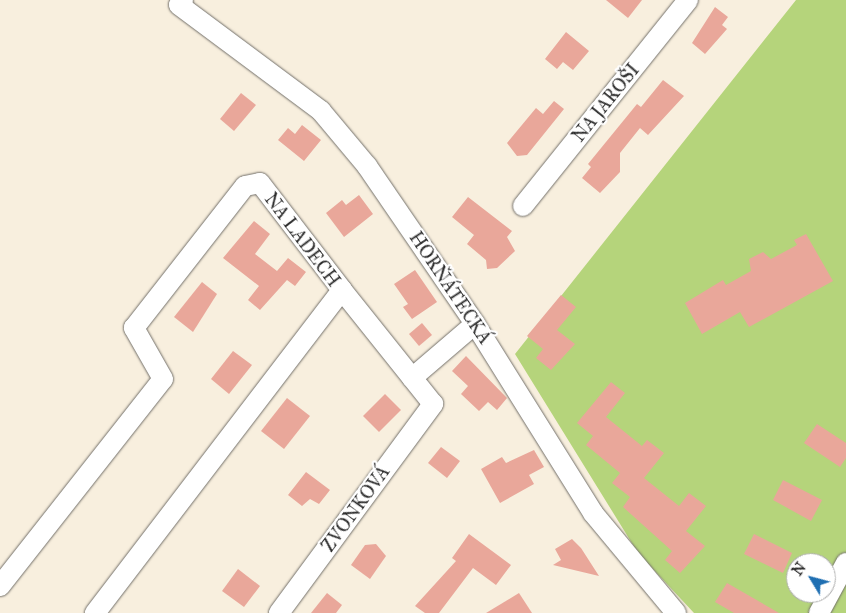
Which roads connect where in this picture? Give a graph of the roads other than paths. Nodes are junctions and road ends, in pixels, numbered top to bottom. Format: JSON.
{"nodes":[{"id":1,"x":688,"y":0,"type":"edge"},
{"id":2,"x":181,"y":3,"type":"edge"},
{"id":3,"x":523,"y":206,"type":"dead end"},
{"id":4,"x":342,"y":290,"type":"junction"},
{"id":5,"x":475,"y":324,"type":"junction"},
{"id":6,"x":412,"y":378,"type":"junction"},
{"id":7,"x":846,"y":563,"type":"edge"},
{"id":8,"x":0,"y":586,"type":"edge"},
{"id":9,"x":95,"y":613,"type":"edge"},
{"id":10,"x":279,"y":613,"type":"edge"},
{"id":11,"x":676,"y":613,"type":"edge"},
{"id":12,"x":819,"y":613,"type":"edge"}],
"edges":[{"from":1,"to":3,"type":"street","name":"NA JAROŠI"},
{"from":2,"to":5,"type":"street","name":"HORŇÁTECKÁ"},
{"from":4,"to":6,"type":"street"},
{"from":4,"to":8,"type":"street","name":"NA LADECH"},
{"from":4,"to":9,"type":"street","name":"NA LADECH"},
{"from":5,"to":6,"type":"street"},
{"from":5,"to":11,"type":"street","name":"HORŇÁTECKÁ"},
{"from":6,"to":10,"type":"street","name":"ZVONKOVÁ"},
{"from":7,"to":12,"type":"street"}]}
